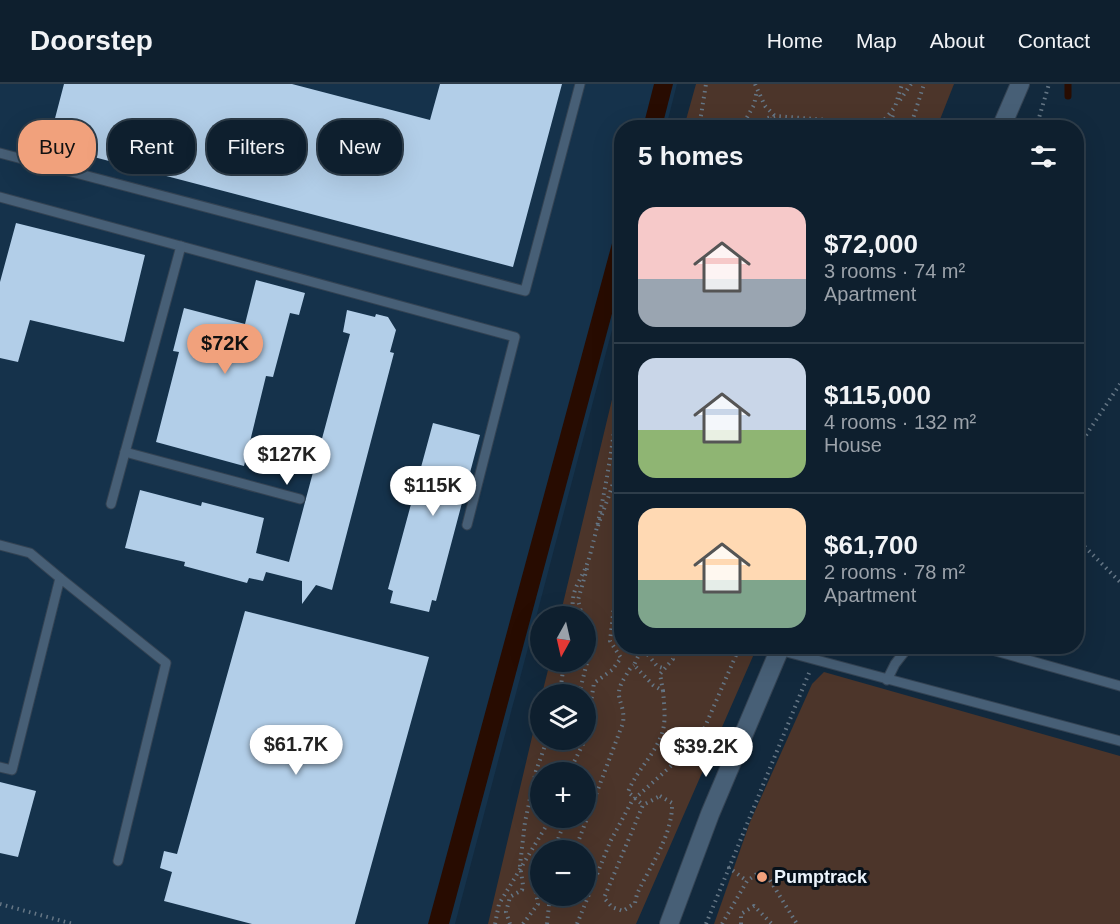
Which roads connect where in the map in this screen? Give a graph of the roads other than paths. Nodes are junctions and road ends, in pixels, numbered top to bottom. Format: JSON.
{"nodes":[{"id":1,"x":580,"y":84,"type":"edge"},
{"id":2,"x":1020,"y":84,"type":"edge"},
{"id":3,"x":1004,"y":120,"type":"edge"},
{"id":4,"x":0,"y":153,"type":"edge"},
{"id":5,"x":0,"y":197,"type":"edge"},
{"id":6,"x":181,"y":246,"type":"junction"},
{"id":7,"x":125,"y":452,"type":"junction"},
{"id":8,"x":300,"y":499,"type":"dead end"},
{"id":9,"x":111,"y":504,"type":"dead end"},
{"id":10,"x":467,"y":525,"type":"dead end"},
{"id":11,"x":0,"y":545,"type":"edge"},
{"id":12,"x":60,"y":578,"type":"junction"},
{"id":13,"x":777,"y":654,"type":"edge"},
{"id":14,"x":797,"y":654,"type":"edge"},
{"id":15,"x":903,"y":654,"type":"edge"},
{"id":16,"x":1006,"y":654,"type":"edge"},
{"id":17,"x":887,"y":680,"type":"junction"},
{"id":18,"x":1120,"y":686,"type":"edge"},
{"id":19,"x":1120,"y":741,"type":"edge"},
{"id":20,"x":0,"y":766,"type":"edge"},
{"id":21,"x":118,"y":861,"type":"dead end"},
{"id":22,"x":669,"y":924,"type":"edge"}],
"edges":[{"from":1,"to":4,"type":"lane"},
{"from":2,"to":3,"type":"street"},
{"from":5,"to":6,"type":"lane"},
{"from":6,"to":7,"type":"lane"},
{"from":6,"to":10,"type":"lane"},
{"from":7,"to":8,"type":"lane"},
{"from":7,"to":9,"type":"lane"},
{"from":11,"to":12,"type":"lane"},
{"from":12,"to":20,"type":"lane"},
{"from":12,"to":21,"type":"lane"},
{"from":13,"to":22,"type":"street"},
{"from":14,"to":17,"type":"lane"},
{"from":15,"to":17,"type":"lane"},
{"from":16,"to":18,"type":"lane"},
{"from":17,"to":19,"type":"lane"}]}
